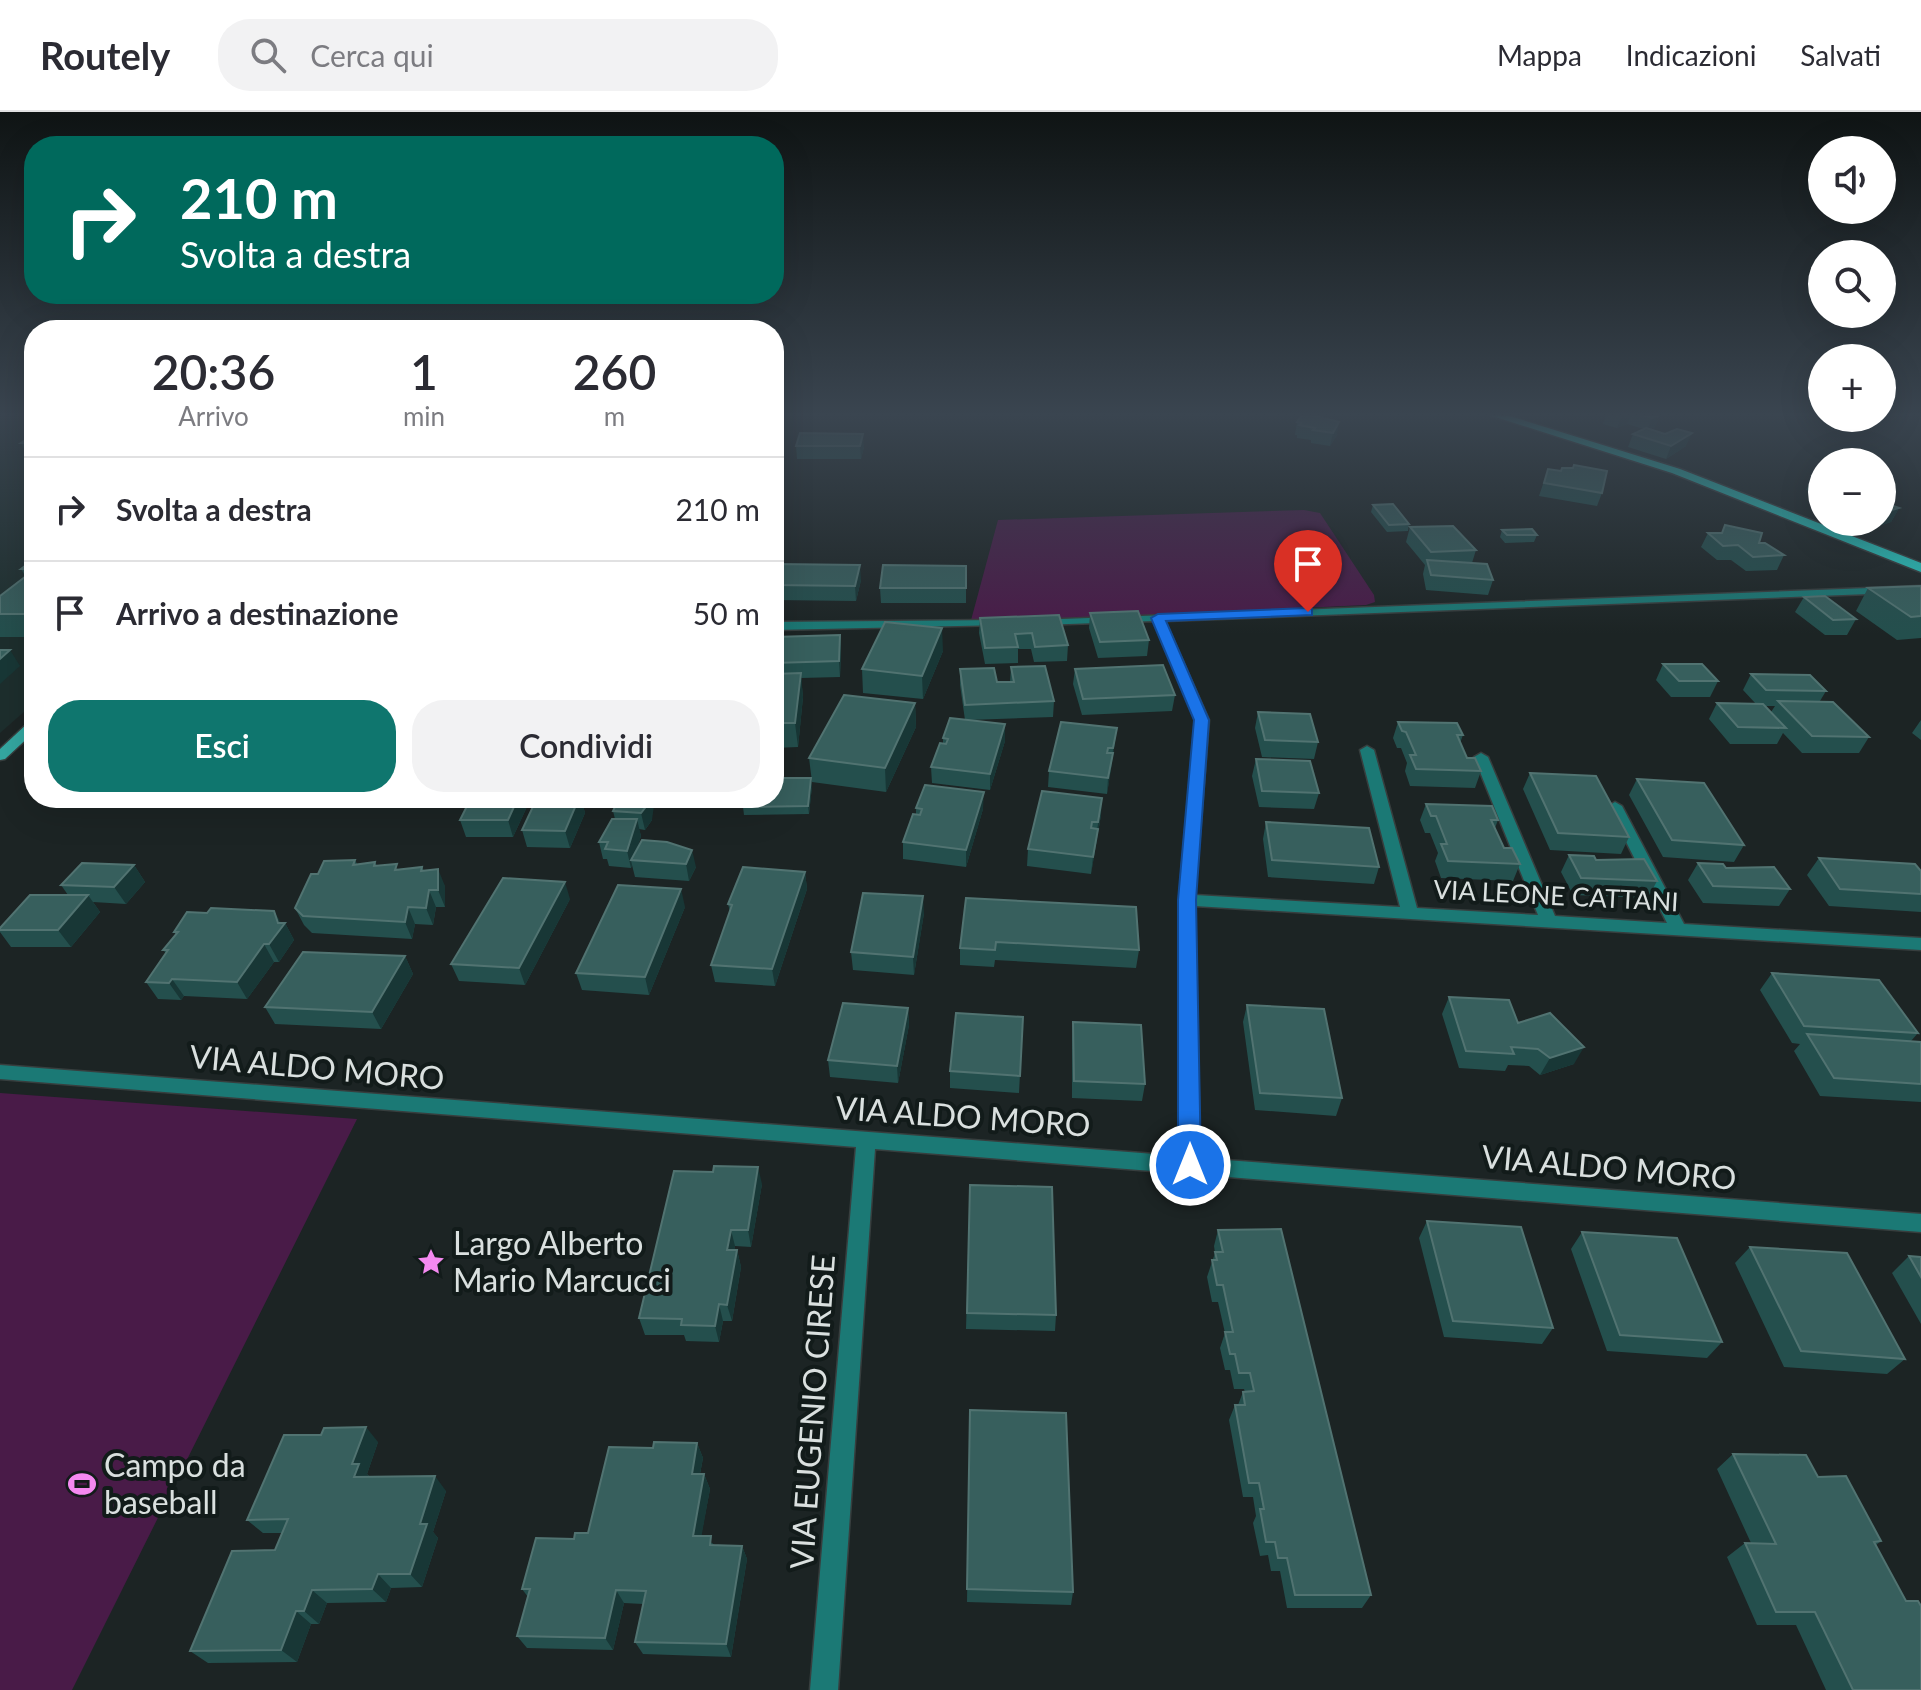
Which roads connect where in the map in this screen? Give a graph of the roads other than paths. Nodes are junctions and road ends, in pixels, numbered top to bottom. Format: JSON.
{"nodes":[{"id":1,"x":1716,"y":487,"type":"edge"},
{"id":2,"x":1921,"y":568,"type":"edge"},
{"id":3,"x":1921,"y":589,"type":"edge"},
{"id":4,"x":1158,"y":618,"type":"junction"},
{"id":5,"x":1017,"y":622,"type":"edge"},
{"id":6,"x":1033,"y":622,"type":"edge"},
{"id":7,"x":784,"y":626,"type":"edge"},
{"id":8,"x":24,"y":734,"type":"edge"},
{"id":9,"x":1367,"y":750,"type":"dead end"},
{"id":10,"x":0,"y":756,"type":"edge"},
{"id":11,"x":1481,"y":757,"type":"dead end"},
{"id":12,"x":1615,"y":806,"type":"edge"},
{"id":13,"x":1187,"y":900,"type":"junction"},
{"id":14,"x":1410,"y":913,"type":"junction"},
{"id":15,"x":1549,"y":922,"type":"junction"},
{"id":16,"x":1679,"y":930,"type":"junction"},
{"id":17,"x":1921,"y":944,"type":"edge"},
{"id":18,"x":0,"y":1072,"type":"edge"},
{"id":19,"x":866,"y":1140,"type":"junction"},
{"id":20,"x":1190,"y":1165,"type":"junction"},
{"id":21,"x":1921,"y":1223,"type":"edge"},
{"id":22,"x":824,"y":1690,"type":"edge"}],
"edges":[{"from":1,"to":2,"type":"main road"},
{"from":3,"to":4,"type":"street"},
{"from":4,"to":6,"type":"street"},
{"from":4,"to":13,"type":"street"},
{"from":5,"to":7,"type":"street"},
{"from":8,"to":10,"type":"main road"},
{"from":9,"to":14,"type":"street"},
{"from":11,"to":15,"type":"street"},
{"from":12,"to":16,"type":"street"},
{"from":13,"to":14,"type":"street","name":"VIA LEONE CATTANI"},
{"from":13,"to":20,"type":"street"},
{"from":14,"to":15,"type":"street","name":"VIA LEONE CATTANI"},
{"from":15,"to":16,"type":"street","name":"VIA LEONE CATTANI"},
{"from":16,"to":17,"type":"street","name":"VIA LEONE CATTANI"},
{"from":18,"to":19,"type":"street","name":"VIA ALDO MORO"},
{"from":19,"to":20,"type":"street","name":"VIA ALDO MORO"},
{"from":19,"to":22,"type":"street","name":"VIA EUGENIO CIRESE"},
{"from":20,"to":21,"type":"street","name":"VIA ALDO MORO"}]}
